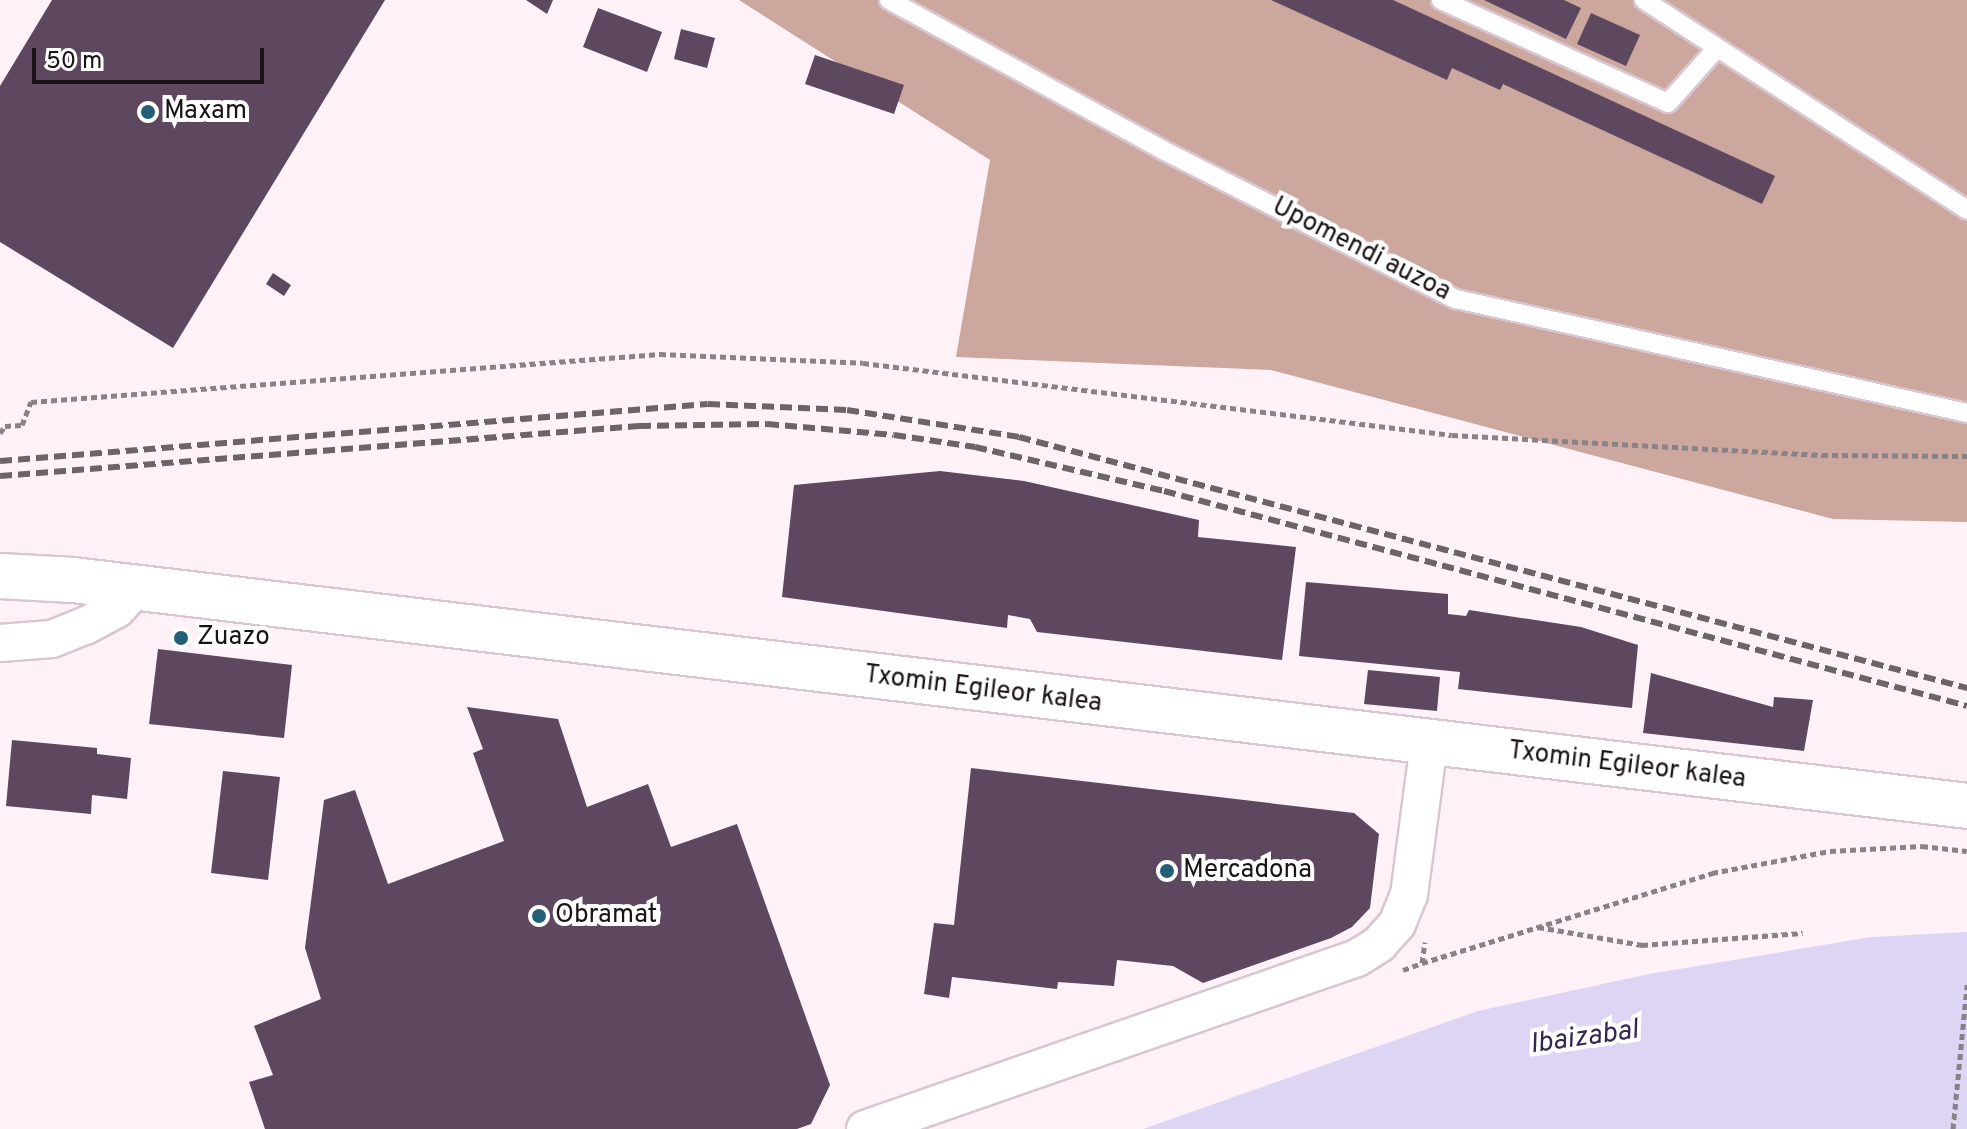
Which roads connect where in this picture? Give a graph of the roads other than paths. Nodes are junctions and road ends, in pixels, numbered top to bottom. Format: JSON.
{"nodes":[{"id":1,"x":889,"y":0,"type":"edge"},
{"id":2,"x":1441,"y":0,"type":"edge"},
{"id":3,"x":1644,"y":0,"type":"edge"},
{"id":4,"x":1717,"y":48,"type":"junction"},
{"id":5,"x":1967,"y":210,"type":"edge"},
{"id":6,"x":1967,"y":413,"type":"edge"},
{"id":7,"x":0,"y":576,"type":"edge"},
{"id":8,"x":134,"y":590,"type":"junction"},
{"id":9,"x":0,"y":643,"type":"edge"},
{"id":10,"x":1429,"y":743,"type":"junction"},
{"id":11,"x":1967,"y":806,"type":"edge"},
{"id":12,"x":865,"y":1129,"type":"edge"}],
"edges":[{"from":1,"to":6,"type":"lane","name":"Upomendi auzoa"},
{"from":2,"to":4,"type":"lane"},
{"from":3,"to":4,"type":"lane"},
{"from":4,"to":5,"type":"lane"},
{"from":7,"to":8,"type":"street","name":"Txomin Egileor kalea"},
{"from":8,"to":9,"type":"street"},
{"from":8,"to":10,"type":"street","name":"Txomin Egileor kalea"},
{"from":10,"to":11,"type":"street","name":"Txomin Egileor kalea"},
{"from":10,"to":12,"type":"street"}]}
